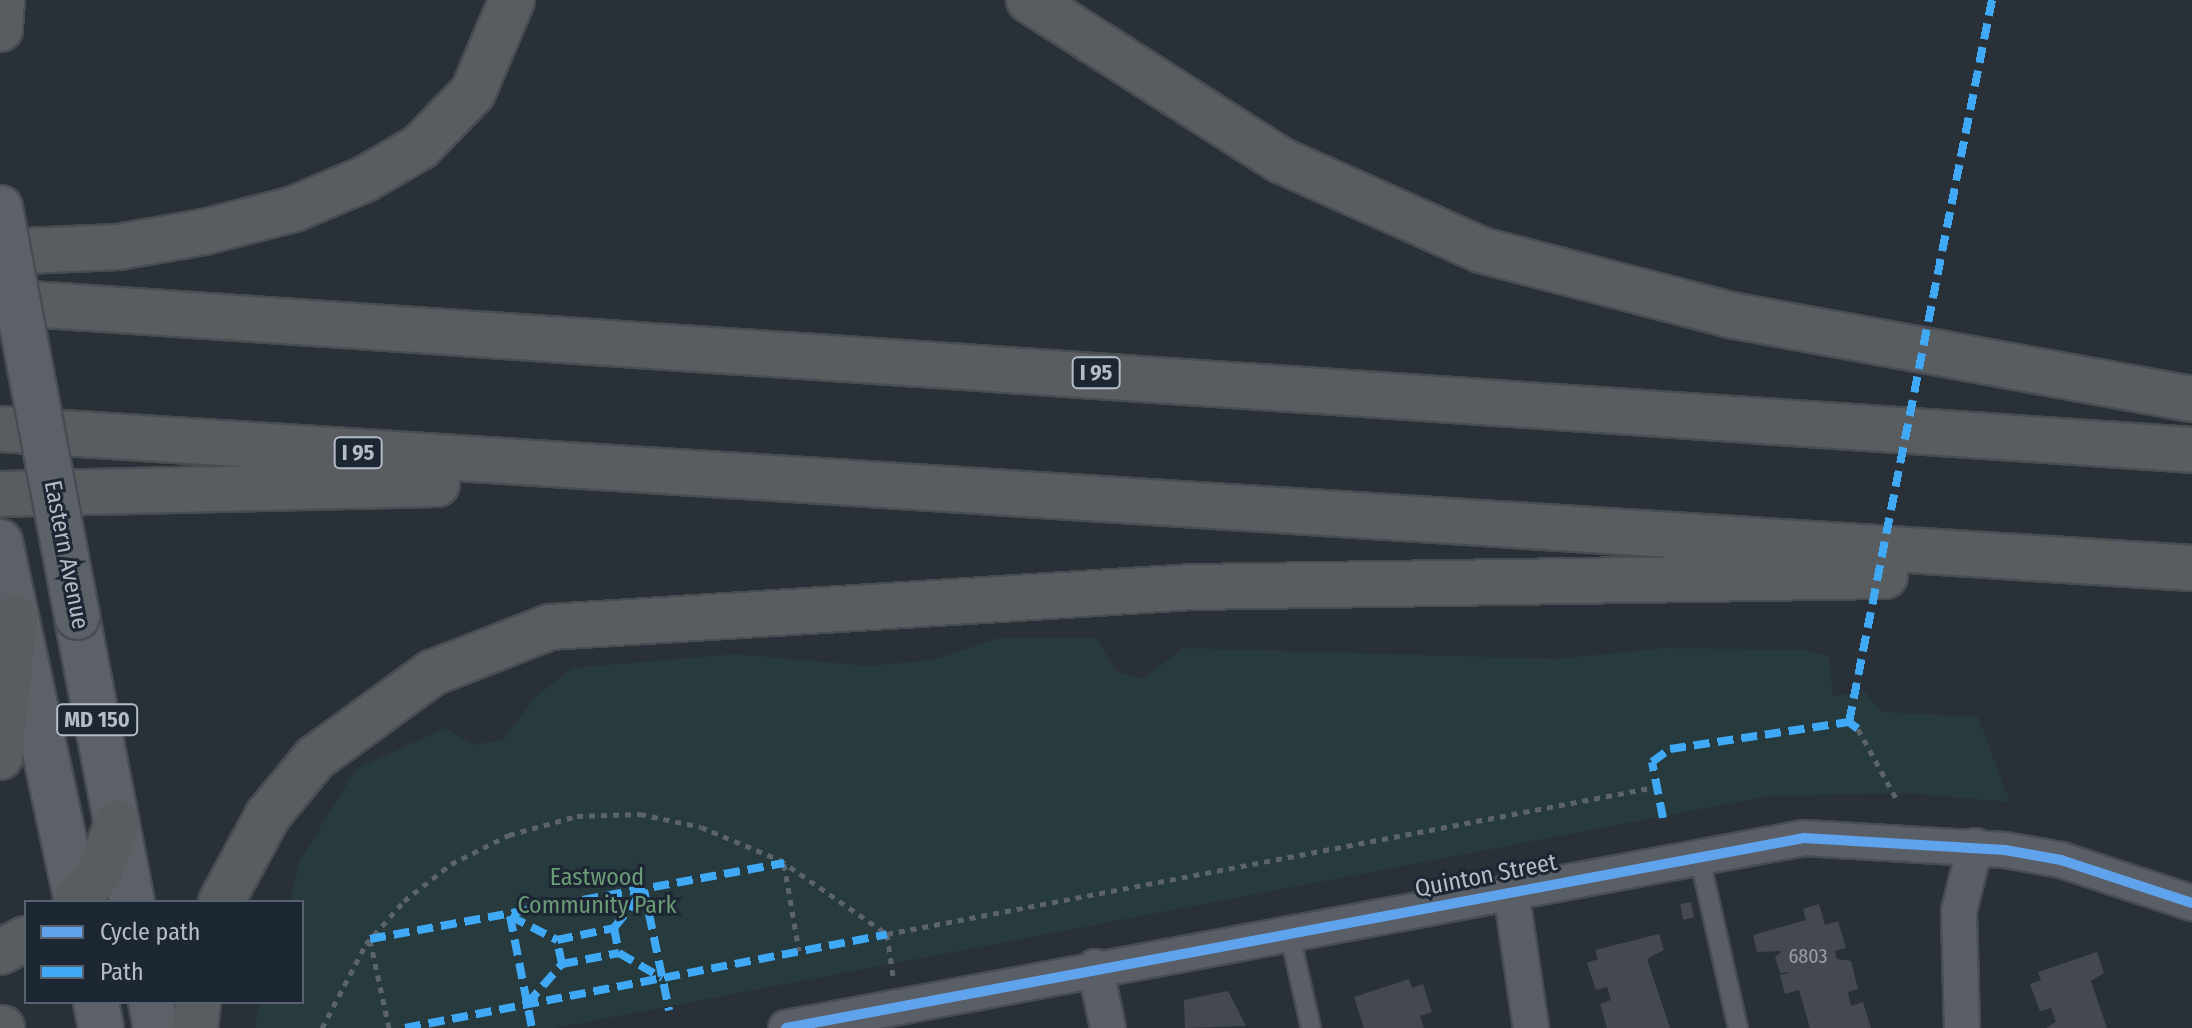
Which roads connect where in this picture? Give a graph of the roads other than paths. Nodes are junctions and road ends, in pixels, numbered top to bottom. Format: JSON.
{"nodes":[{"id":1,"x":2,"y":0,"type":"edge"},
{"id":2,"x":512,"y":0,"type":"edge"},
{"id":3,"x":1029,"y":0,"type":"edge"},
{"id":4,"x":0,"y":29,"type":"edge"},
{"id":5,"x":0,"y":208,"type":"edge"},
{"id":6,"x":0,"y":252,"type":"edge"},
{"id":7,"x":0,"y":302,"type":"edge"},
{"id":8,"x":2192,"y":399,"type":"edge"},
{"id":9,"x":0,"y":429,"type":"edge"},
{"id":10,"x":2192,"y":450,"type":"edge"},
{"id":11,"x":716,"y":477,"type":"junction"},
{"id":12,"x":0,"y":494,"type":"edge"},
{"id":13,"x":0,"y":542,"type":"edge"},
{"id":14,"x":2192,"y":570,"type":"edge"},
{"id":15,"x":15,"y":618,"type":"junction"},
{"id":16,"x":0,"y":757,"type":"edge"},
{"id":17,"x":117,"y":823,"type":"junction"},
{"id":18,"x":1975,"y":846,"type":"junction"},
{"id":19,"x":1699,"y":855,"type":"junction"},
{"id":20,"x":1511,"y":891,"type":"junction"},
{"id":21,"x":77,"y":900,"type":"edge"},
{"id":22,"x":78,"y":900,"type":"edge"},
{"id":23,"x":132,"y":900,"type":"edge"},
{"id":24,"x":222,"y":900,"type":"edge"},
{"id":25,"x":2192,"y":903,"type":"edge"},
{"id":26,"x":1290,"y":935,"type":"junction"},
{"id":27,"x":24,"y":940,"type":"edge"},
{"id":28,"x":0,"y":952,"type":"edge"},
{"id":29,"x":1095,"y":967,"type":"junction"},
{"id":30,"x":96,"y":1004,"type":"edge"},
{"id":31,"x":151,"y":1004,"type":"edge"},
{"id":32,"x":198,"y":1004,"type":"edge"},
{"id":33,"x":889,"y":1006,"type":"edge"},
{"id":34,"x":101,"y":1028,"type":"edge"},
{"id":35,"x":156,"y":1028,"type":"edge"},
{"id":36,"x":195,"y":1028,"type":"edge"},
{"id":37,"x":786,"y":1028,"type":"edge"},
{"id":38,"x":1108,"y":1028,"type":"edge"},
{"id":39,"x":1311,"y":1028,"type":"edge"},
{"id":40,"x":1531,"y":1028,"type":"edge"},
{"id":41,"x":1738,"y":1028,"type":"edge"},
{"id":42,"x":1962,"y":1028,"type":"edge"}],
"edges":[{"from":1,"to":4,"type":"highway"},
{"from":2,"to":6,"type":"highway"},
{"from":3,"to":8,"type":"highway"},
{"from":5,"to":17,"type":"main road","name":"Eastern Avenue","number":"MD 150","bridge":true},
{"from":7,"to":10,"type":"highway","number":"I 95"},
{"from":9,"to":11,"type":"highway","number":"I 95"},
{"from":11,"to":12,"type":"highway"},
{"from":11,"to":14,"type":"highway","number":"I 95"},
{"from":13,"to":15,"type":"main road","number":"MD 150"},
{"from":14,"to":24,"type":"highway"},
{"from":15,"to":16,"type":"highway"},
{"from":15,"to":21,"type":"main road","number":"MD 150"},
{"from":17,"to":22,"type":"highway"},
{"from":17,"to":23,"type":"main road","name":"Eastern Avenue","number":"MD 150"},
{"from":18,"to":19,"type":"street","name":"Quinton Street"},
{"from":18,"to":25,"type":"street","name":"Quinton Street"},
{"from":18,"to":42,"type":"street"},
{"from":19,"to":20,"type":"street","name":"Quinton Street"},
{"from":19,"to":41,"type":"lane"},
{"from":20,"to":26,"type":"street","name":"Quinton Street"},
{"from":20,"to":40,"type":"street"},
{"from":26,"to":29,"type":"street","name":"Quinton Street"},
{"from":26,"to":39,"type":"lane"},
{"from":27,"to":28,"type":"highway"},
{"from":29,"to":33,"type":"street","name":"Quinton Street"},
{"from":29,"to":38,"type":"street"},
{"from":30,"to":34,"type":"main road"},
{"from":31,"to":35,"type":"main road"},
{"from":32,"to":36,"type":"highway"},
{"from":33,"to":37,"type":"street","name":"Quinton Street"}]}
